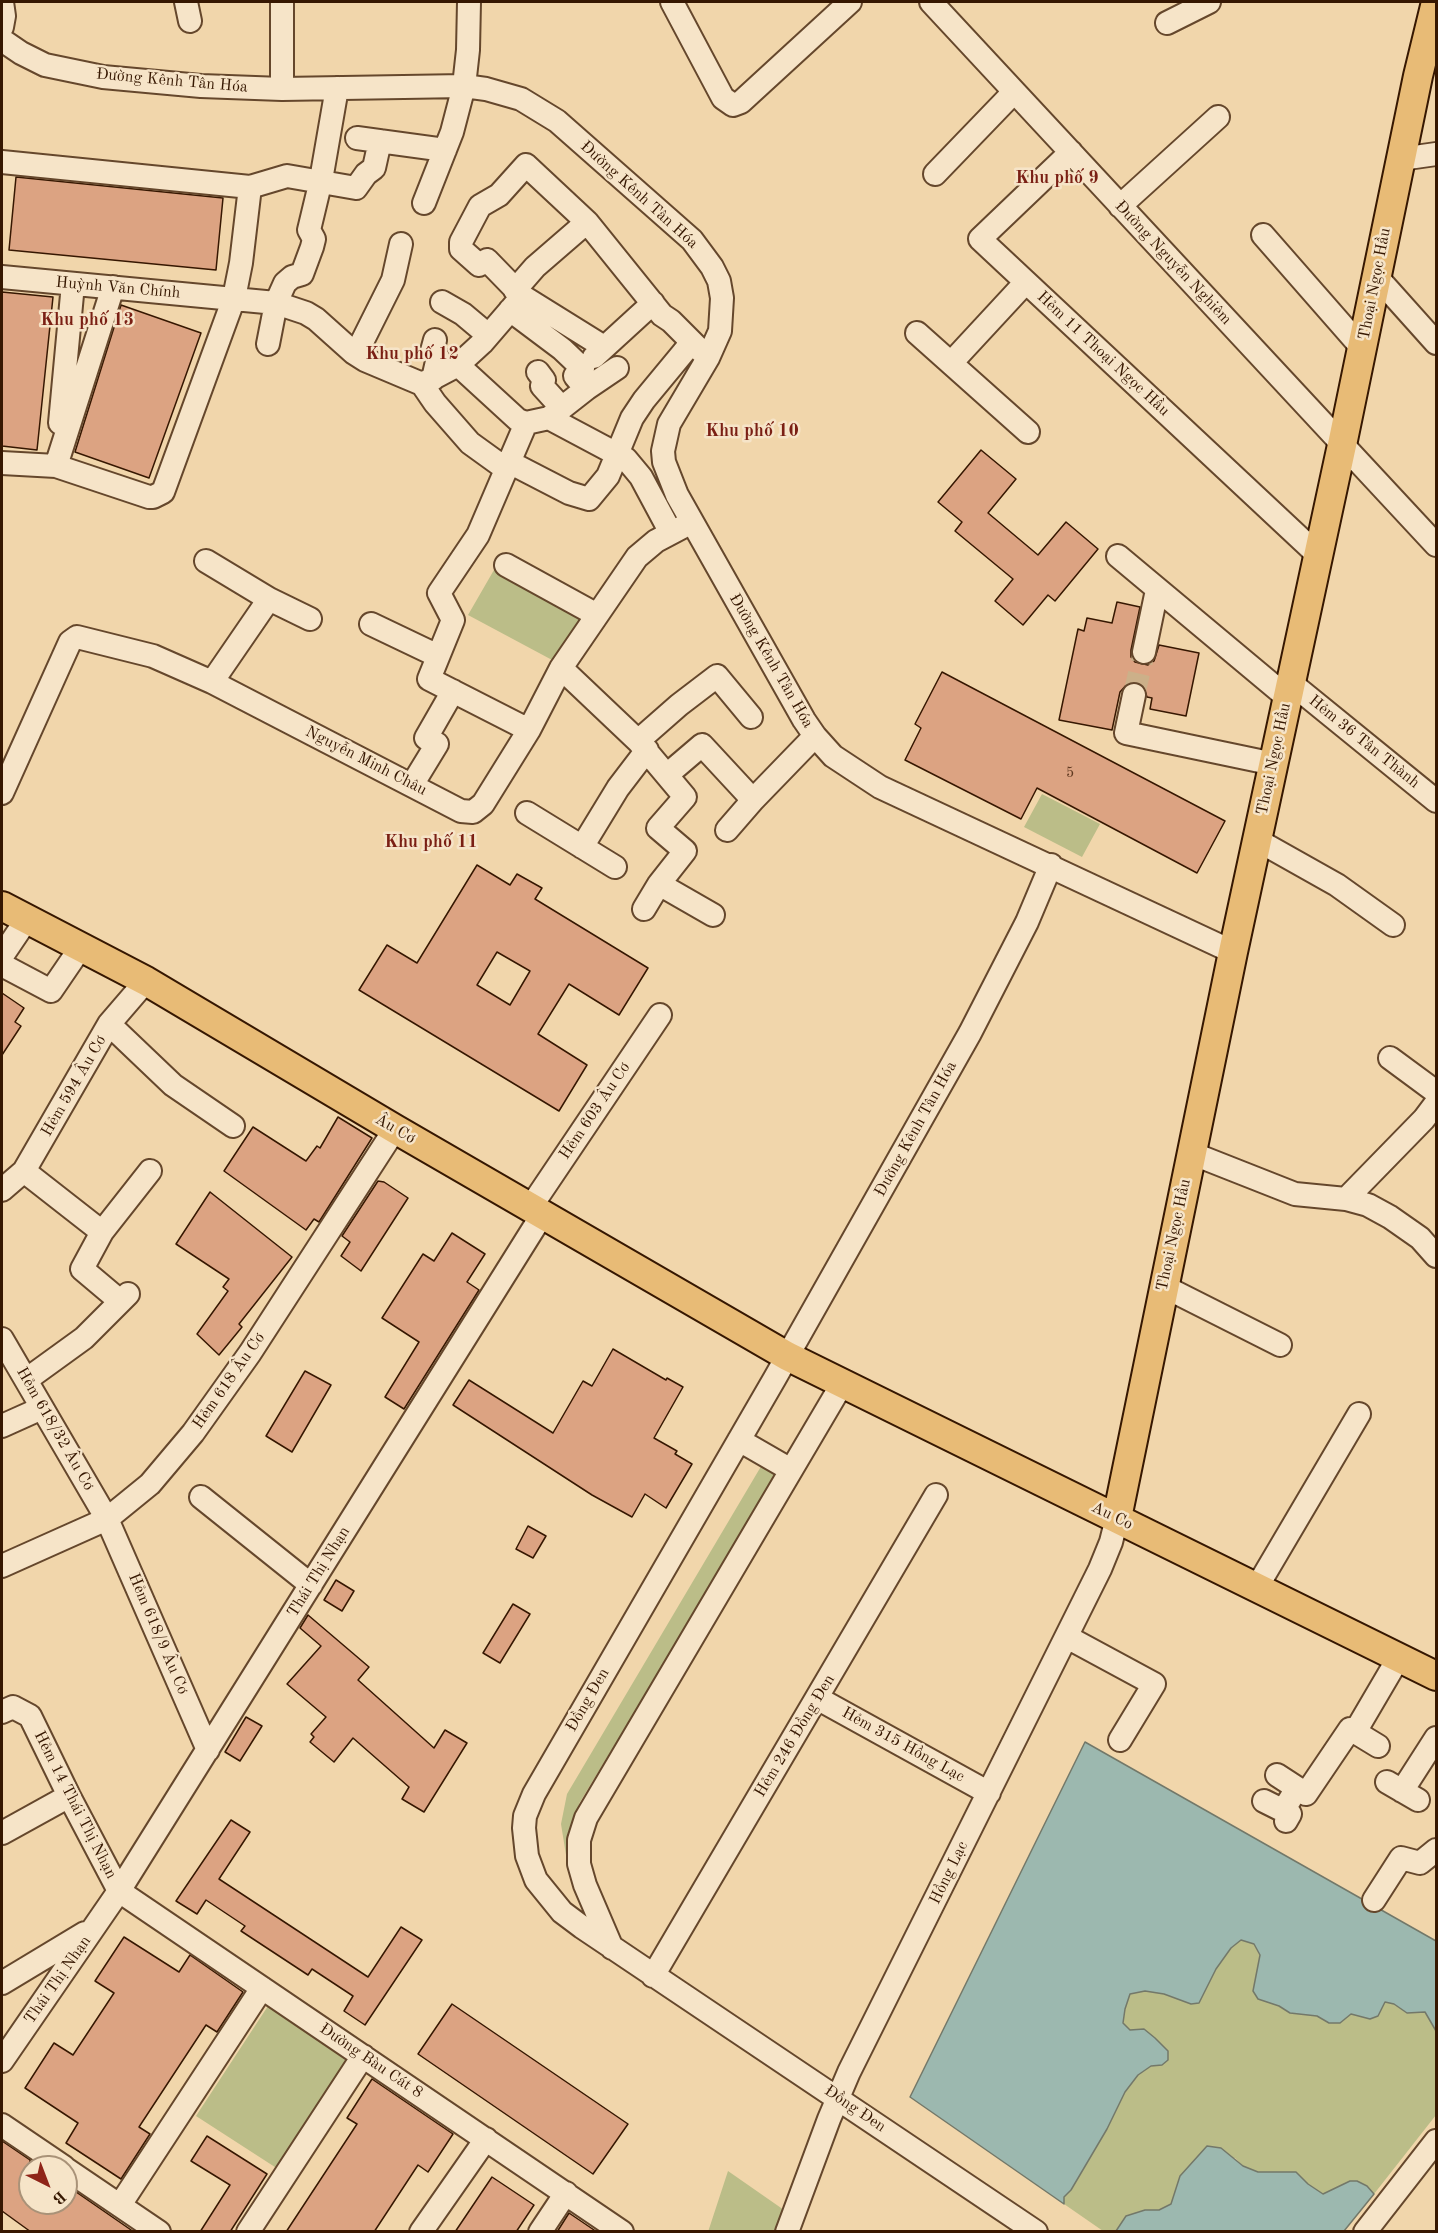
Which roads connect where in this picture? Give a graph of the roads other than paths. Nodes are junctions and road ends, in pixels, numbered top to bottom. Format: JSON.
{"nodes":[{"id":1,"x":2,"y":2,"type":"edge"},
{"id":2,"x":282,"y":2,"type":"edge"},
{"id":3,"x":469,"y":2,"type":"edge"},
{"id":4,"x":672,"y":2,"type":"edge"},
{"id":5,"x":850,"y":2,"type":"edge"},
{"id":6,"x":931,"y":2,"type":"edge"},
{"id":7,"x":1209,"y":2,"type":"edge"},
{"id":8,"x":1434,"y":18,"type":"edge"},
{"id":9,"x":1167,"y":23,"type":"dead end"},
{"id":10,"x":2,"y":27,"type":"edge"},
{"id":11,"x":2,"y":40,"type":"edge"},
{"id":12,"x":464,"y":86,"type":"junction"},
{"id":13,"x":337,"y":88,"type":"junction"},
{"id":14,"x":282,"y":89,"type":"junction"},
{"id":15,"x":1014,"y":92,"type":"junction"},
{"id":16,"x":1218,"y":117,"type":"dead end"},
{"id":17,"x":357,"y":138,"type":"dead end"},
{"id":18,"x":380,"y":141,"type":"junction"},
{"id":19,"x":445,"y":150,"type":"junction"},
{"id":20,"x":1071,"y":152,"type":"junction"},
{"id":21,"x":1437,"y":154,"type":"edge"},
{"id":22,"x":1401,"y":159,"type":"junction"},
{"id":23,"x":2,"y":162,"type":"edge"},
{"id":24,"x":935,"y":174,"type":"dead end"},
{"id":25,"x":321,"y":180,"type":"junction"},
{"id":26,"x":250,"y":187,"type":"junction"},
{"id":27,"x":424,"y":203,"type":"dead end"},
{"id":28,"x":1120,"y":206,"type":"junction"},
{"id":29,"x":587,"y":222,"type":"junction"},
{"id":30,"x":1263,"y":235,"type":"dead end"},
{"id":31,"x":401,"y":244,"type":"dead end"},
{"id":32,"x":1376,"y":276,"type":"junction"},
{"id":33,"x":2,"y":277,"type":"edge"},
{"id":34,"x":1026,"y":282,"type":"junction"},
{"id":35,"x":73,"y":284,"type":"junction"},
{"id":36,"x":113,"y":287,"type":"junction"},
{"id":37,"x":234,"y":298,"type":"junction"},
{"id":38,"x":516,"y":299,"type":"junction"},
{"id":39,"x":442,"y":302,"type":"dead end"},
{"id":40,"x":276,"y":303,"type":"junction"},
{"id":41,"x":652,"y":303,"type":"junction"},
{"id":42,"x":917,"y":333,"type":"dead end"},
{"id":43,"x":488,"y":335,"type":"junction"},
{"id":44,"x":435,"y":340,"type":"dead end"},
{"id":45,"x":1437,"y":343,"type":"edge"},
{"id":46,"x":268,"y":344,"type":"dead end"},
{"id":47,"x":604,"y":347,"type":"junction"},
{"id":48,"x":1362,"y":348,"type":"junction"},
{"id":49,"x":700,"y":350,"type":"junction"},
{"id":50,"x":354,"y":353,"type":"junction"},
{"id":51,"x":951,"y":363,"type":"junction"},
{"id":52,"x":458,"y":365,"type":"junction"},
{"id":53,"x":617,"y":368,"type":"dead end"},
{"id":54,"x":538,"y":372,"type":"dead end"},
{"id":55,"x":584,"y":379,"type":"junction"},
{"id":56,"x":427,"y":381,"type":"junction"},
{"id":57,"x":555,"y":413,"type":"junction"},
{"id":58,"x":526,"y":423,"type":"junction"},
{"id":59,"x":1028,"y":432,"type":"dead end"},
{"id":60,"x":1342,"y":445,"type":"junction"},
{"id":61,"x":619,"y":454,"type":"junction"},
{"id":62,"x":2,"y":463,"type":"edge"},
{"id":63,"x":56,"y":466,"type":"junction"},
{"id":64,"x":507,"y":466,"type":"junction"},
{"id":65,"x":692,"y":522,"type":"junction"},
{"id":66,"x":671,"y":533,"type":"junction"},
{"id":67,"x":1437,"y":545,"type":"edge"},
{"id":68,"x":1318,"y":555,"type":"junction"},
{"id":69,"x":1118,"y":556,"type":"dead end"},
{"id":70,"x":206,"y":561,"type":"dead end"},
{"id":71,"x":506,"y":565,"type":"dead end"},
{"id":72,"x":1157,"y":590,"type":"junction"},
{"id":73,"x":269,"y":599,"type":"junction"},
{"id":74,"x":597,"y":615,"type":"junction"},
{"id":75,"x":310,"y":619,"type":"dead end"},
{"id":76,"x":371,"y":624,"type":"dead end"},
{"id":77,"x":1144,"y":652,"type":"tunnel mouth"},
{"id":78,"x":438,"y":656,"type":"junction"},
{"id":79,"x":561,"y":668,"type":"junction"},
{"id":80,"x":212,"y":682,"type":"junction"},
{"id":81,"x":1289,"y":690,"type":"junction"},
{"id":82,"x":453,"y":691,"type":"junction"},
{"id":83,"x":1134,"y":695,"type":"tunnel mouth"},
{"id":84,"x":751,"y":717,"type":"dead end"},
{"id":85,"x":530,"y":730,"type":"junction"},
{"id":86,"x":815,"y":736,"type":"junction"},
{"id":87,"x":643,"y":745,"type":"junction"},
{"id":88,"x":1274,"y":764,"type":"junction"},
{"id":89,"x":6,"y":770,"type":"edge"},
{"id":90,"x":668,"y":774,"type":"junction"},
{"id":91,"x":412,"y":785,"type":"junction"},
{"id":92,"x":2,"y":793,"type":"edge"},
{"id":93,"x":753,"y":800,"type":"junction"},
{"id":94,"x":1437,"y":801,"type":"edge"},
{"id":95,"x":527,"y":813,"type":"dead end"},
{"id":96,"x":727,"y":830,"type":"dead end"},
{"id":97,"x":1257,"y":840,"type":"junction"},
{"id":98,"x":582,"y":847,"type":"junction"},
{"id":99,"x":1052,"y":865,"type":"junction"},
{"id":100,"x":615,"y":867,"type":"dead end"},
{"id":101,"x":659,"y":884,"type":"junction"},
{"id":102,"x":2,"y":906,"type":"edge"},
{"id":103,"x":645,"y":909,"type":"dead end"},
{"id":104,"x":713,"y":915,"type":"dead end"},
{"id":105,"x":27,"y":919,"type":"junction"},
{"id":106,"x":1393,"y":925,"type":"dead end"},
{"id":107,"x":81,"y":947,"type":"junction"},
{"id":108,"x":1233,"y":951,"type":"junction"},
{"id":109,"x":2,"y":957,"type":"edge"},
{"id":110,"x":2,"y":965,"type":"edge"},
{"id":111,"x":146,"y":981,"type":"junction"},
{"id":112,"x":660,"y":1015,"type":"dead end"},
{"id":113,"x":109,"y":1024,"type":"junction"},
{"id":114,"x":1390,"y":1058,"type":"dead end"},
{"id":115,"x":1437,"y":1092,"type":"edge"},
{"id":116,"x":1437,"y":1103,"type":"edge"},
{"id":117,"x":233,"y":1125,"type":"dead end"},
{"id":118,"x":395,"y":1129,"type":"junction"},
{"id":119,"x":1191,"y":1153,"type":"junction"},
{"id":120,"x":24,"y":1171,"type":"junction"},
{"id":121,"x":150,"y":1171,"type":"dead end"},
{"id":122,"x":2,"y":1190,"type":"edge"},
{"id":123,"x":1346,"y":1199,"type":"junction"},
{"id":124,"x":536,"y":1211,"type":"junction"},
{"id":125,"x":102,"y":1232,"type":"junction"},
{"id":126,"x":1437,"y":1256,"type":"edge"},
{"id":127,"x":1164,"y":1286,"type":"junction"},
{"id":128,"x":2,"y":1339,"type":"edge"},
{"id":129,"x":1280,"y":1345,"type":"dead end"},
{"id":130,"x":787,"y":1356,"type":"junction"},
{"id":131,"x":26,"y":1380,"type":"junction"},
{"id":132,"x":842,"y":1383,"type":"junction"},
{"id":133,"x":42,"y":1408,"type":"junction"},
{"id":134,"x":1359,"y":1414,"type":"dead end"},
{"id":135,"x":2,"y":1426,"type":"edge"},
{"id":136,"x":739,"y":1440,"type":"junction"},
{"id":137,"x":791,"y":1470,"type":"junction"},
{"id":138,"x":936,"y":1496,"type":"dead end"},
{"id":139,"x":201,"y":1497,"type":"dead end"},
{"id":140,"x":1116,"y":1518,"type":"junction"},
{"id":141,"x":108,"y":1519,"type":"junction"},
{"id":142,"x":2,"y":1566,"type":"edge"},
{"id":143,"x":311,"y":1585,"type":"junction"},
{"id":144,"x":1257,"y":1587,"type":"junction"},
{"id":145,"x":1067,"y":1637,"type":"junction"},
{"id":146,"x":1399,"y":1657,"type":"junction"},
{"id":147,"x":1437,"y":1676,"type":"edge"},
{"id":148,"x":817,"y":1698,"type":"junction"},
{"id":149,"x":2,"y":1712,"type":"edge"},
{"id":150,"x":1355,"y":1732,"type":"junction"},
{"id":151,"x":1437,"y":1738,"type":"edge"},
{"id":152,"x":1120,"y":1740,"type":"dead end"},
{"id":153,"x":1378,"y":1746,"type":"dead end"},
{"id":154,"x":208,"y":1750,"type":"junction"},
{"id":155,"x":1277,"y":1775,"type":"dead end"},
{"id":156,"x":1297,"y":1788,"type":"junction"},
{"id":157,"x":1403,"y":1791,"type":"dead end"},
{"id":158,"x":988,"y":1793,"type":"junction"},
{"id":159,"x":69,"y":1796,"type":"junction"},
{"id":160,"x":1277,"y":1812,"type":"dead end"},
{"id":161,"x":2,"y":1833,"type":"edge"},
{"id":162,"x":1437,"y":1851,"type":"edge"},
{"id":163,"x":119,"y":1891,"type":"junction"},
{"id":164,"x":1374,"y":1900,"type":"dead end"},
{"id":165,"x":93,"y":1929,"type":"junction"},
{"id":166,"x":612,"y":1948,"type":"junction"},
{"id":167,"x":653,"y":1976,"type":"junction"},
{"id":168,"x":2,"y":1983,"type":"edge"},
{"id":169,"x":262,"y":1988,"type":"junction"},
{"id":170,"x":363,"y":2056,"type":"junction"},
{"id":171,"x":2,"y":2061,"type":"edge"},
{"id":172,"x":838,"y":2098,"type":"junction"},
{"id":173,"x":2,"y":2125,"type":"edge"},
{"id":174,"x":486,"y":2139,"type":"junction"},
{"id":175,"x":1437,"y":2141,"type":"edge"},
{"id":176,"x":46,"y":2155,"type":"edge"},
{"id":177,"x":78,"y":2177,"type":"edge"},
{"id":178,"x":566,"y":2193,"type":"junction"},
{"id":179,"x":120,"y":2205,"type":"junction"},
{"id":180,"x":789,"y":2231,"type":"edge"},
{"id":181,"x":159,"y":2232,"type":"edge"},
{"id":182,"x":248,"y":2232,"type":"edge"},
{"id":183,"x":421,"y":2232,"type":"edge"},
{"id":184,"x":540,"y":2232,"type":"edge"},
{"id":185,"x":622,"y":2232,"type":"edge"},
{"id":186,"x":1036,"y":2232,"type":"edge"},
{"id":187,"x":1365,"y":2232,"type":"edge"}],
"edges":[{"from":1,"to":10,"type":"street"},
{"from":2,"to":14,"type":"street"},
{"from":3,"to":12,"type":"street"},
{"from":4,"to":5,"type":"street"},
{"from":6,"to":15,"type":"street","name":"Đường Nguyễn Nghiêm"},
{"from":7,"to":9,"type":"street"},
{"from":8,"to":22,"type":"main road","name":"Thoại Ngọc Hầu"},
{"from":11,"to":14,"type":"street","name":"Đường Kênh Tân Hóa"},
{"from":12,"to":13,"type":"street","name":"Đường Kênh Tân Hóa"},
{"from":12,"to":19,"type":"street"},
{"from":12,"to":49,"type":"street","name":"Đường Kênh Tân Hóa"},
{"from":13,"to":14,"type":"street","name":"Đường Kênh Tân Hóa"},
{"from":13,"to":25,"type":"street"},
{"from":15,"to":20,"type":"street","name":"Đường Nguyễn Nghiêm"},
{"from":15,"to":24,"type":"street"},
{"from":16,"to":28,"type":"street"},
{"from":17,"to":18,"type":"street"},
{"from":18,"to":19,"type":"street"},
{"from":18,"to":25,"type":"street"},
{"from":19,"to":27,"type":"street"},
{"from":20,"to":28,"type":"street","name":"Đường Nguyễn Nghiêm"},
{"from":20,"to":34,"type":"street","name":"Hẻm 11 Thoại Ngọc Hầu"},
{"from":21,"to":22,"type":"street"},
{"from":22,"to":32,"type":"main road","name":"Thoại Ngọc Hầu"},
{"from":23,"to":26,"type":"street"},
{"from":25,"to":26,"type":"street"},
{"from":25,"to":40,"type":"street"},
{"from":26,"to":37,"type":"street"},
{"from":28,"to":60,"type":"street","name":"Đường Nguyễn Nghiêm"},
{"from":29,"to":38,"type":"street"},
{"from":29,"to":38,"type":"street"},
{"from":29,"to":41,"type":"street"},
{"from":30,"to":48,"type":"street"},
{"from":31,"to":50,"type":"street"},
{"from":32,"to":45,"type":"street"},
{"from":32,"to":48,"type":"main road","name":"Thoại Ngọc Hầu"},
{"from":33,"to":35,"type":"street","name":"Huỳnh Văn Chính"},
{"from":34,"to":51,"type":"street"},
{"from":34,"to":68,"type":"street","name":"Hẻm 11 Thoại Ngọc Hầu"},
{"from":35,"to":36,"type":"street","name":"Huỳnh Văn Chính"},
{"from":35,"to":63,"type":"street"},
{"from":36,"to":37,"type":"street","name":"Huỳnh Văn Chính"},
{"from":36,"to":63,"type":"street"},
{"from":37,"to":40,"type":"street","name":"Huỳnh Văn Chính"},
{"from":37,"to":63,"type":"street"},
{"from":38,"to":43,"type":"street"},
{"from":38,"to":47,"type":"street"},
{"from":38,"to":55,"type":"street"},
{"from":39,"to":43,"type":"street"},
{"from":40,"to":46,"type":"street"},
{"from":40,"to":50,"type":"street","name":"Huỳnh Văn Chính"},
{"from":41,"to":47,"type":"street"},
{"from":41,"to":49,"type":"street"},
{"from":42,"to":51,"type":"street"},
{"from":43,"to":52,"type":"street"},
{"from":44,"to":56,"type":"street"},
{"from":47,"to":55,"type":"street"},
{"from":48,"to":60,"type":"main road","name":"Thoại Ngọc Hầu"},
{"from":49,"to":61,"type":"street"},
{"from":49,"to":65,"type":"street","name":"Đường Kênh Tân Hóa"},
{"from":50,"to":56,"type":"street","name":"Huỳnh Văn Chính"},
{"from":51,"to":59,"type":"street"},
{"from":52,"to":56,"type":"street"},
{"from":52,"to":58,"type":"street"},
{"from":53,"to":55,"type":"street"},
{"from":54,"to":57,"type":"street"},
{"from":55,"to":57,"type":"street"},
{"from":56,"to":64,"type":"street"},
{"from":57,"to":58,"type":"street"},
{"from":57,"to":61,"type":"street"},
{"from":58,"to":64,"type":"street"},
{"from":60,"to":67,"type":"street","name":"Đường Nguyễn Nghiêm"},
{"from":60,"to":68,"type":"main road","name":"Thoại Ngọc Hầu"},
{"from":61,"to":64,"type":"street"},
{"from":61,"to":66,"type":"street"},
{"from":62,"to":63,"type":"street"},
{"from":64,"to":78,"type":"street"},
{"from":65,"to":66,"type":"street","name":"Nguyễn Minh Châu"},
{"from":65,"to":86,"type":"street","name":"Đường Kênh Tân Hóa"},
{"from":66,"to":74,"type":"street","name":"Nguyễn Minh Châu"},
{"from":68,"to":81,"type":"main road","name":"Thoại Ngọc Hầu"},
{"from":69,"to":72,"type":"street","name":"Hẻm 36 Tân Thành"},
{"from":70,"to":73,"type":"street"},
{"from":71,"to":74,"type":"street"},
{"from":72,"to":77,"type":"street"},
{"from":72,"to":81,"type":"street","name":"Hẻm 36 Tân Thành"},
{"from":73,"to":75,"type":"street"},
{"from":73,"to":80,"type":"street"},
{"from":74,"to":79,"type":"street","name":"Nguyễn Minh Châu"},
{"from":76,"to":78,"type":"street"},
{"from":78,"to":82,"type":"street"},
{"from":79,"to":85,"type":"street","name":"Nguyễn Minh Châu"},
{"from":79,"to":87,"type":"street"},
{"from":80,"to":89,"type":"street","name":"Nguyễn Minh Châu"},
{"from":80,"to":91,"type":"street","name":"Nguyễn Minh Châu"},
{"from":81,"to":88,"type":"main road","name":"Thoại Ngọc Hầu"},
{"from":81,"to":94,"type":"street","name":"Hẻm 36 Tân Thành"},
{"from":82,"to":85,"type":"street"},
{"from":82,"to":91,"type":"street"},
{"from":83,"to":88,"type":"street"},
{"from":84,"to":87,"type":"street"},
{"from":85,"to":91,"type":"street","name":"Nguyễn Minh Châu"},
{"from":86,"to":93,"type":"street"},
{"from":86,"to":99,"type":"street","name":"Đường Kênh Tân Hóa"},
{"from":87,"to":90,"type":"street"},
{"from":87,"to":98,"type":"street"},
{"from":88,"to":97,"type":"main road","name":"Thoại Ngọc Hầu"},
{"from":89,"to":92,"type":"street","name":"Nguyễn Minh Châu"},
{"from":90,"to":93,"type":"street"},
{"from":90,"to":101,"type":"street"},
{"from":93,"to":96,"type":"street"},
{"from":95,"to":98,"type":"street"},
{"from":97,"to":106,"type":"street"},
{"from":97,"to":108,"type":"main road","name":"Thoại Ngọc Hầu"},
{"from":98,"to":100,"type":"street"},
{"from":99,"to":108,"type":"street","name":"Đường Kênh Tân Hóa"},
{"from":99,"to":130,"type":"street","name":"Đường Kênh Tân Hóa"},
{"from":101,"to":103,"type":"street"},
{"from":101,"to":104,"type":"street"},
{"from":102,"to":105,"type":"main road","name":"Âu Cơ"},
{"from":105,"to":107,"type":"main road","name":"Âu Cơ"},
{"from":105,"to":109,"type":"street"},
{"from":107,"to":110,"type":"street"},
{"from":107,"to":111,"type":"main road","name":"Âu Cơ"},
{"from":108,"to":119,"type":"main road","name":"Thoại Ngọc Hầu"},
{"from":111,"to":113,"type":"street","name":"Hẻm 594 Âu Cơ"},
{"from":111,"to":118,"type":"main road","name":"Âu Cơ"},
{"from":112,"to":124,"type":"street","name":"Hẻm 603 Âu Cơ"},
{"from":113,"to":117,"type":"street"},
{"from":113,"to":120,"type":"street","name":"Hẻm 594 Âu Cơ"},
{"from":114,"to":115,"type":"street"},
{"from":116,"to":123,"type":"street"},
{"from":118,"to":124,"type":"main road","name":"Âu Cơ"},
{"from":118,"to":141,"type":"street","name":"Hẻm 618 Âu Cơ"},
{"from":119,"to":123,"type":"street"},
{"from":119,"to":127,"type":"main road","name":"Thoại Ngọc Hầu"},
{"from":120,"to":122,"type":"street","name":"Hẻm 594 Âu Cơ"},
{"from":120,"to":125,"type":"street"},
{"from":121,"to":125,"type":"street"},
{"from":123,"to":126,"type":"street"},
{"from":124,"to":130,"type":"main road","name":"Âu Cơ"},
{"from":124,"to":143,"type":"street","name":"Thái Thị Nhạn"},
{"from":125,"to":131,"type":"street"},
{"from":127,"to":129,"type":"street"},
{"from":127,"to":140,"type":"main road","name":"Thoại Ngọc Hầu"},
{"from":128,"to":131,"type":"street","name":"Hẻm 618/32 Âu Cơ"},
{"from":130,"to":132,"type":"main road","name":"Au Co"},
{"from":130,"to":136,"type":"street","name":"Đồng Đen"},
{"from":131,"to":133,"type":"street","name":"Hẻm 618/32 Âu Cơ"},
{"from":132,"to":137,"type":"street"},
{"from":132,"to":140,"type":"main road","name":"Au Co"},
{"from":133,"to":135,"type":"street"},
{"from":133,"to":141,"type":"street","name":"Hẻm 618/32 Âu Cơ"},
{"from":134,"to":144,"type":"street"},
{"from":136,"to":137,"type":"street"},
{"from":136,"to":166,"type":"street","name":"Đồng Đen"},
{"from":137,"to":166,"type":"street"},
{"from":138,"to":148,"type":"street","name":"Hẻm 246 Đồng Đen"},
{"from":139,"to":143,"type":"street"},
{"from":140,"to":144,"type":"main road","name":"Au Co"},
{"from":140,"to":145,"type":"street","name":"Hồng Lạc"},
{"from":141,"to":142,"type":"street","name":"Hẻm 618 Âu Cơ"},
{"from":141,"to":154,"type":"street","name":"Hẻm 618/9 Âu Cơ"},
{"from":143,"to":154,"type":"street","name":"Thái Thị Nhạn"},
{"from":144,"to":146,"type":"main road","name":"Au Co"},
{"from":145,"to":152,"type":"street"},
{"from":145,"to":158,"type":"street","name":"Hồng Lạc"},
{"from":146,"to":147,"type":"main road","name":"Au Co"},
{"from":146,"to":150,"type":"street"},
{"from":148,"to":158,"type":"street","name":"Hẻm 315 Hồng Lạc"},
{"from":148,"to":167,"type":"street","name":"Hẻm 246 Đồng Đen"},
{"from":149,"to":159,"type":"street","name":"Hẻm 14 Thái Thị Nhạn"},
{"from":150,"to":153,"type":"street"},
{"from":150,"to":156,"type":"street"},
{"from":151,"to":157,"type":"street"},
{"from":154,"to":163,"type":"street","name":"Thái Thị Nhạn"},
{"from":155,"to":156,"type":"street"},
{"from":156,"to":160,"type":"street"},
{"from":158,"to":172,"type":"street","name":"Hồng Lạc"},
{"from":159,"to":161,"type":"street"},
{"from":159,"to":163,"type":"street","name":"Hẻm 14 Thái Thị Nhạn"},
{"from":162,"to":164,"type":"street"},
{"from":163,"to":165,"type":"street","name":"Thái Thị Nhạn"},
{"from":163,"to":169,"type":"street","name":"Đường Bàu Cát 8"},
{"from":165,"to":168,"type":"street","name":"Thái Thị Nhạn"},
{"from":165,"to":171,"type":"street","name":"Thái Thị Nhạn"},
{"from":166,"to":167,"type":"street","name":"Đồng Đen"},
{"from":167,"to":172,"type":"street","name":"Đồng Đen"},
{"from":169,"to":170,"type":"street","name":"Đường Bàu Cát 8"},
{"from":169,"to":179,"type":"street"},
{"from":170,"to":174,"type":"street","name":"Đường Bàu Cát 8"},
{"from":170,"to":182,"type":"street"},
{"from":172,"to":180,"type":"street","name":"Hồng Lạc"},
{"from":172,"to":186,"type":"street","name":"Đồng Đen"},
{"from":173,"to":176,"type":"street"},
{"from":174,"to":178,"type":"street","name":"Đường Bàu Cát 8"},
{"from":174,"to":183,"type":"street"},
{"from":175,"to":187,"type":"street"},
{"from":177,"to":179,"type":"street"},
{"from":178,"to":184,"type":"street"},
{"from":178,"to":185,"type":"street","name":"Đường Bàu Cát 8"},
{"from":179,"to":181,"type":"street"}]}
